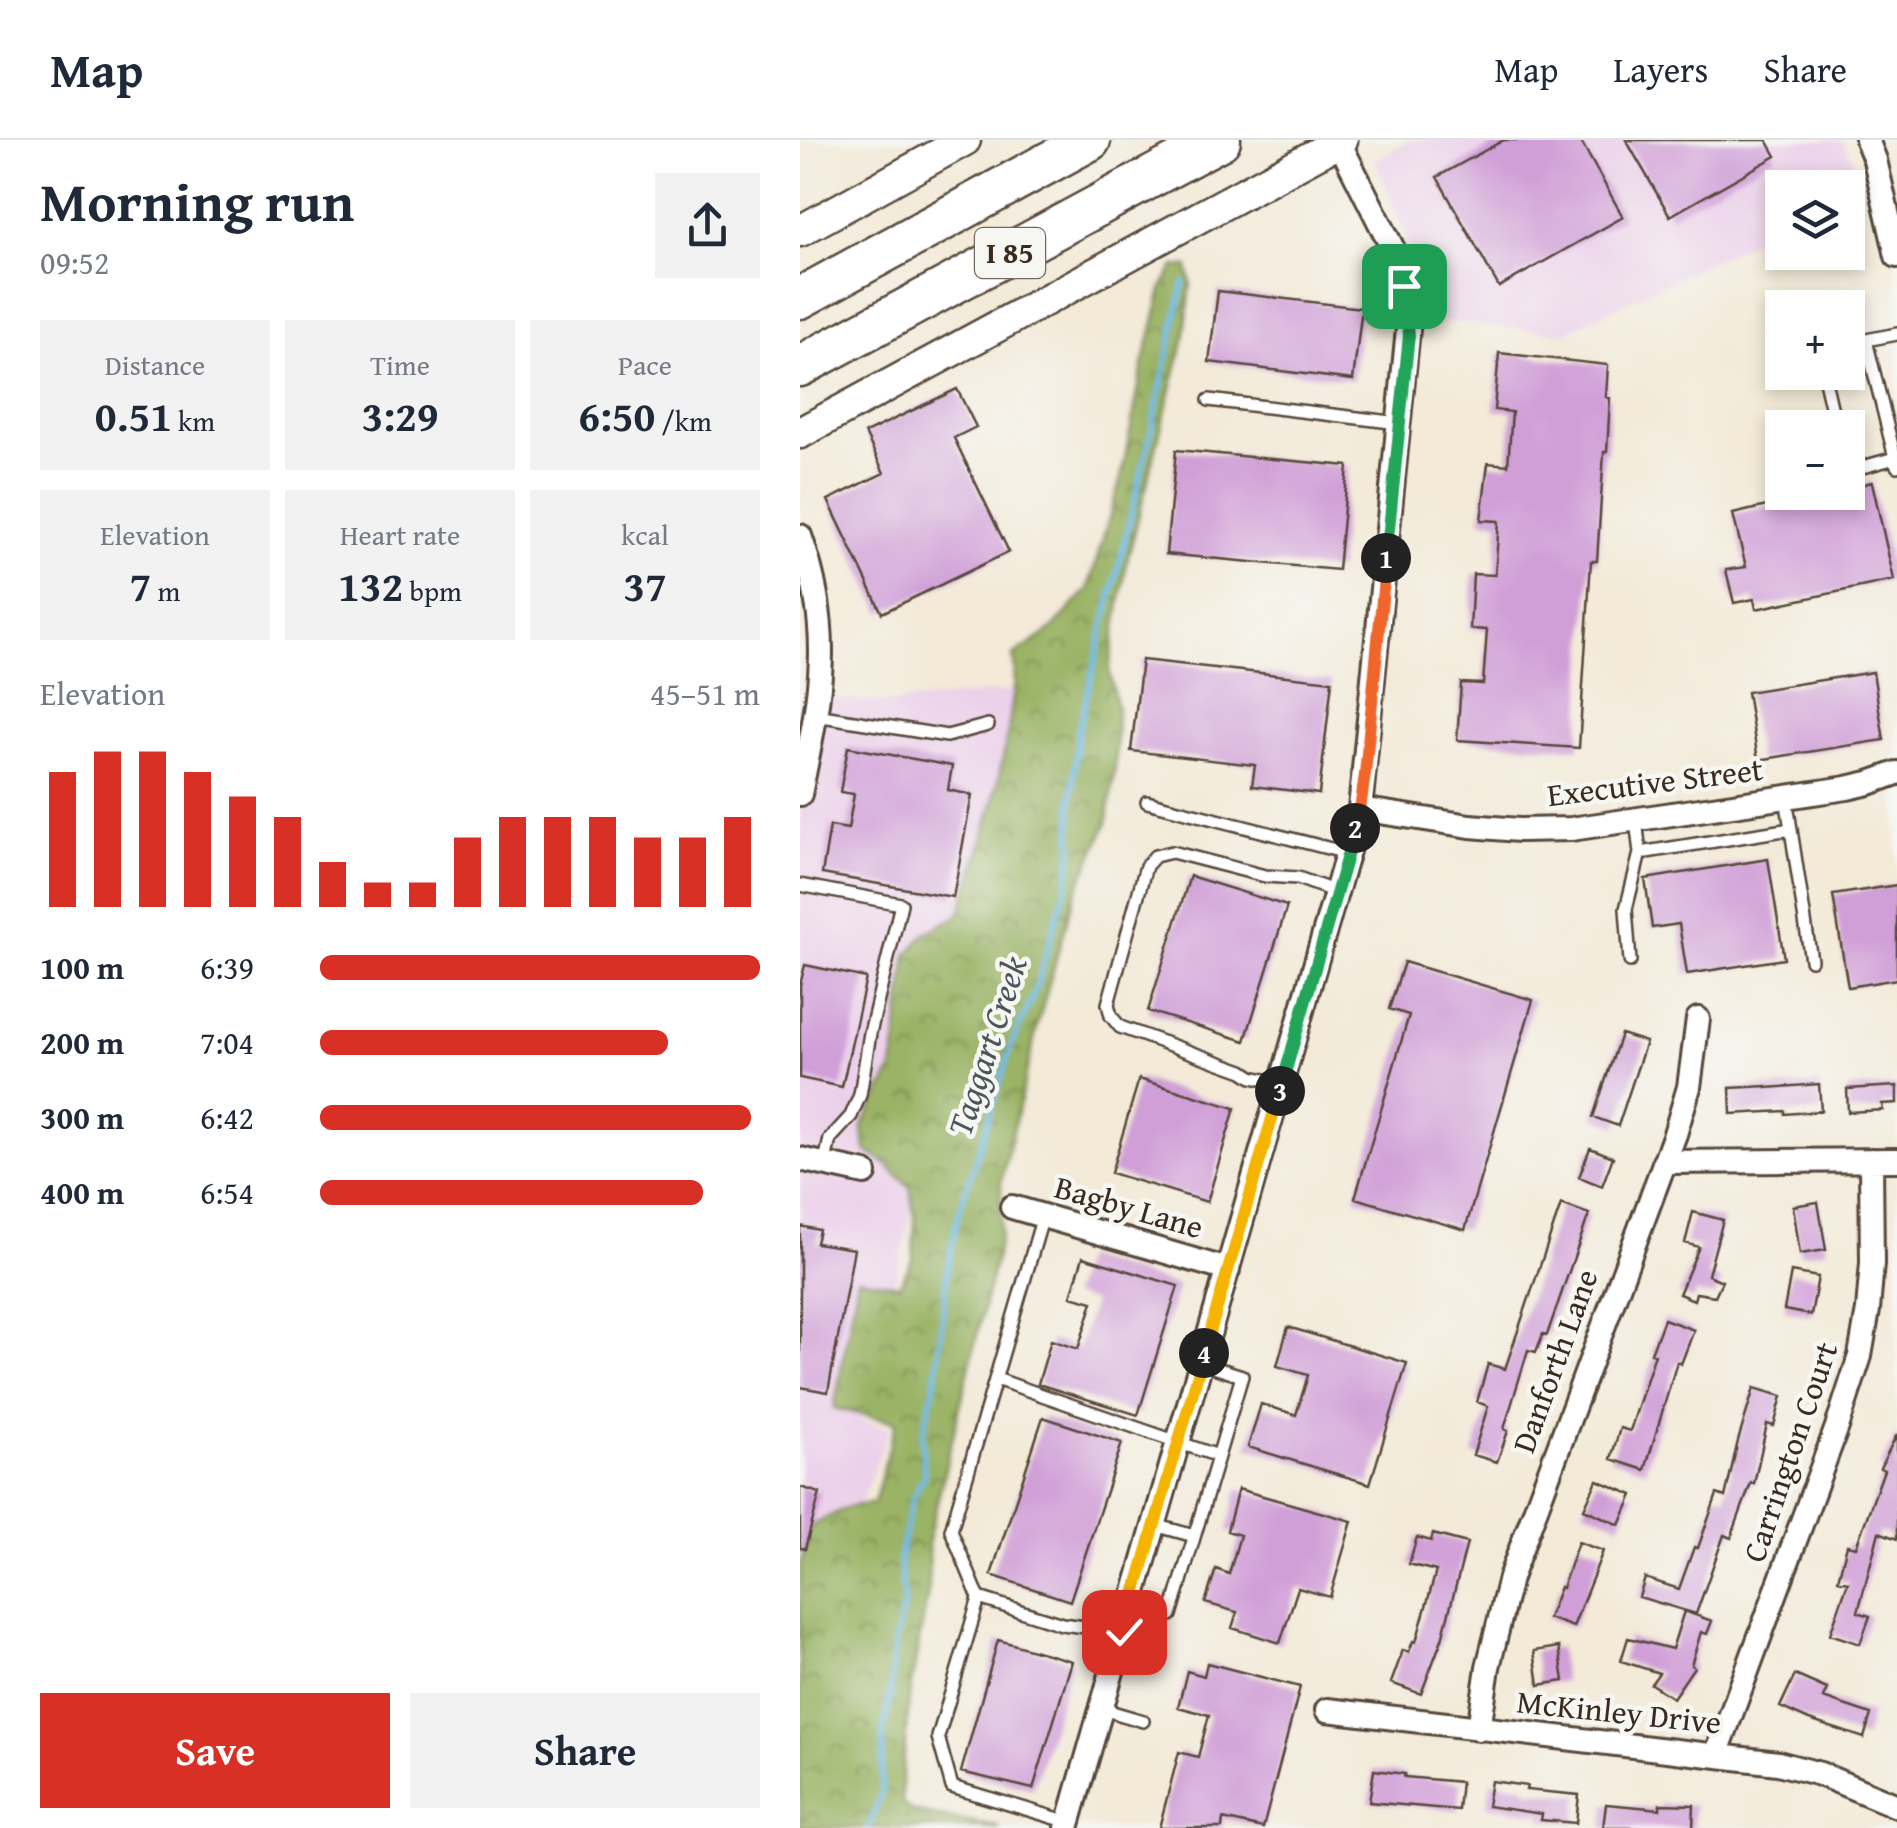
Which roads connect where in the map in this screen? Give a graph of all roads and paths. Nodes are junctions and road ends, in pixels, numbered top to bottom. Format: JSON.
{"nodes":[{"id":1,"x":966,"y":140,"type":"edge"},
{"id":2,"x":1090,"y":140,"type":"edge"},
{"id":3,"x":1220,"y":140,"type":"edge"},
{"id":4,"x":1866,"y":140,"type":"edge"},
{"id":5,"x":1340,"y":141,"type":"edge"},
{"id":6,"x":1890,"y":194,"type":"edge"},
{"id":7,"x":800,"y":231,"type":"edge"},
{"id":8,"x":1897,"y":256,"type":"edge"},
{"id":9,"x":800,"y":298,"type":"edge"},
{"id":10,"x":1897,"y":334,"type":"edge"},
{"id":11,"x":1866,"y":340,"type":"joint"},
{"id":12,"x":800,"y":366,"type":"edge"},
{"id":13,"x":1209,"y":400,"type":"dead end"},
{"id":14,"x":1400,"y":423,"type":"junction"},
{"id":15,"x":800,"y":433,"type":"edge"},
{"id":16,"x":1896,"y":462,"type":"edge"},
{"id":17,"x":1865,"y":467,"type":"edge"},
{"id":18,"x":800,"y":536,"type":"edge"},
{"id":19,"x":816,"y":714,"type":"junction"},
{"id":20,"x":988,"y":725,"type":"dead end"},
{"id":21,"x":1897,"y":772,"type":"edge"},
{"id":22,"x":800,"y":794,"type":"edge"},
{"id":23,"x":1786,"y":797,"type":"junction"},
{"id":24,"x":1147,"y":802,"type":"dead end"},
{"id":25,"x":1360,"y":810,"type":"junction"},
{"id":26,"x":1636,"y":820,"type":"junction"},
{"id":27,"x":1791,"y":829,"type":"junction"},
{"id":28,"x":1640,"y":853,"type":"junction"},
{"id":29,"x":1348,"y":854,"type":"junction"},
{"id":30,"x":800,"y":885,"type":"edge"},
{"id":31,"x":1336,"y":892,"type":"junction"},
{"id":32,"x":1811,"y":960,"type":"dead end"},
{"id":33,"x":1630,"y":961,"type":"dead end"},
{"id":34,"x":1698,"y":1019,"type":"dead end"},
{"id":35,"x":1282,"y":1084,"type":"junction"},
{"id":36,"x":800,"y":1160,"type":"edge"},
{"id":37,"x":1871,"y":1160,"type":"junction"},
{"id":38,"x":1897,"y":1160,"type":"edge"},
{"id":39,"x":1664,"y":1162,"type":"junction"},
{"id":40,"x":824,"y":1164,"type":"junction"},
{"id":41,"x":865,"y":1173,"type":"dead end"},
{"id":42,"x":1012,"y":1207,"type":"dead end"},
{"id":43,"x":1043,"y":1216,"type":"junction"},
{"id":44,"x":1228,"y":1270,"type":"junction"},
{"id":45,"x":1201,"y":1364,"type":"junction"},
{"id":46,"x":996,"y":1378,"type":"junction"},
{"id":47,"x":1178,"y":1444,"type":"junction"},
{"id":48,"x":1218,"y":1456,"type":"junction"},
{"id":49,"x":1154,"y":1524,"type":"junction"},
{"id":50,"x":1194,"y":1536,"type":"junction"},
{"id":51,"x":979,"y":1598,"type":"junction"},
{"id":52,"x":1132,"y":1601,"type":"junction"},
{"id":53,"x":1124,"y":1632,"type":"junction"},
{"id":54,"x":1102,"y":1708,"type":"junction"},
{"id":55,"x":1326,"y":1710,"type":"dead end"},
{"id":56,"x":1143,"y":1721,"type":"dead end"},
{"id":57,"x":1479,"y":1729,"type":"junction"},
{"id":58,"x":1716,"y":1755,"type":"junction"},
{"id":59,"x":1897,"y":1806,"type":"edge"},
{"id":60,"x":1068,"y":1825,"type":"edge"}],
"edges":[{"from":1,"to":7,"type":"street"},
{"from":2,"to":9,"type":"highway","number":"I 85"},
{"from":3,"to":12,"type":"highway","number":"I 85"},
{"from":4,"to":6,"type":"street"},
{"from":5,"to":14,"type":"street"},
{"from":5,"to":15,"type":"street"},
{"from":6,"to":8,"type":"street"},
{"from":10,"to":11,"type":"lane"},
{"from":11,"to":16,"type":"lane"},
{"from":13,"to":14,"type":"lane"},
{"from":14,"to":25,"type":"street"},
{"from":16,"to":17,"type":"lane"},
{"from":18,"to":19,"type":"street"},
{"from":19,"to":20,"type":"lane"},
{"from":19,"to":22,"type":"street"},
{"from":21,"to":23,"type":"street","name":"Executive Street"},
{"from":23,"to":26,"type":"street","name":"Executive Street"},
{"from":23,"to":27,"type":"lane"},
{"from":24,"to":29,"type":"lane"},
{"from":25,"to":26,"type":"street","name":"Executive Street"},
{"from":25,"to":29,"type":"street"},
{"from":26,"to":28,"type":"lane"},
{"from":27,"to":28,"type":"lane"},
{"from":27,"to":32,"type":"lane"},
{"from":28,"to":33,"type":"lane"},
{"from":29,"to":31,"type":"street"},
{"from":30,"to":40,"type":"lane"},
{"from":31,"to":35,"type":"street"},
{"from":31,"to":35,"type":"lane"},
{"from":34,"to":39,"type":"street","name":"Danforth Lane"},
{"from":35,"to":44,"type":"street"},
{"from":36,"to":40,"type":"street"},
{"from":37,"to":38,"type":"street"},
{"from":37,"to":39,"type":"street"},
{"from":37,"to":58,"type":"street","name":"Carrington Court"},
{"from":39,"to":57,"type":"street","name":"Danforth Lane"},
{"from":40,"to":41,"type":"street"},
{"from":42,"to":43,"type":"street","name":"Bagby Lane"},
{"from":43,"to":44,"type":"street","name":"Bagby Lane"},
{"from":43,"to":46,"type":"lane"},
{"from":44,"to":45,"type":"street"},
{"from":45,"to":47,"type":"street"},
{"from":45,"to":48,"type":"lane"},
{"from":46,"to":47,"type":"lane"},
{"from":46,"to":51,"type":"lane"},
{"from":47,"to":48,"type":"lane"},
{"from":47,"to":49,"type":"street"},
{"from":48,"to":50,"type":"lane"},
{"from":49,"to":50,"type":"lane"},
{"from":49,"to":52,"type":"street"},
{"from":50,"to":52,"type":"lane"},
{"from":51,"to":53,"type":"lane"},
{"from":51,"to":60,"type":"lane"},
{"from":52,"to":53,"type":"street"},
{"from":53,"to":54,"type":"street"},
{"from":54,"to":56,"type":"lane"},
{"from":54,"to":60,"type":"street"},
{"from":55,"to":57,"type":"street","name":"McKinley Drive"},
{"from":57,"to":58,"type":"street","name":"McKinley Drive"},
{"from":58,"to":59,"type":"street","name":"McKinley Drive"}]}
